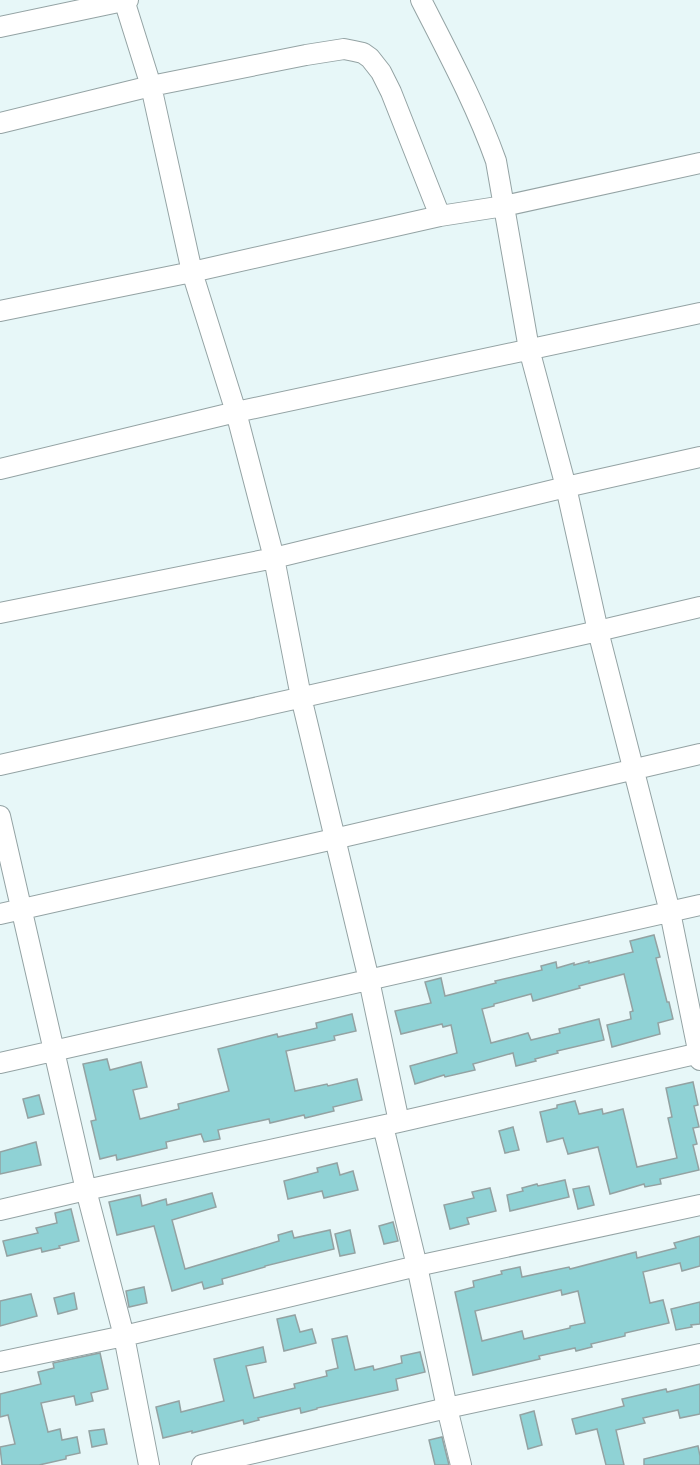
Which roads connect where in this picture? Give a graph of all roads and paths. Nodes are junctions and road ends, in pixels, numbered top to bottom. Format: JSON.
{"nodes":[{"id":1,"x":126,"y":0,"type":"edge"},
{"id":2,"x":421,"y":0,"type":"edge"},
{"id":3,"x":0,"y":27,"type":"edge"},
{"id":4,"x":151,"y":86,"type":"junction"},
{"id":5,"x":0,"y":123,"type":"edge"},
{"id":6,"x":700,"y":163,"type":"edge"},
{"id":7,"x":504,"y":206,"type":"junction"},
{"id":8,"x":440,"y":216,"type":"junction"},
{"id":9,"x":192,"y":272,"type":"junction"},
{"id":10,"x":0,"y":311,"type":"edge"},
{"id":11,"x":700,"y":313,"type":"edge"},
{"id":12,"x":529,"y":349,"type":"junction"},
{"id":13,"x":236,"y":411,"type":"junction"},
{"id":14,"x":700,"y":457,"type":"edge"},
{"id":15,"x":0,"y":469,"type":"edge"},
{"id":16,"x":566,"y":487,"type":"junction"},
{"id":17,"x":274,"y":558,"type":"junction"},
{"id":18,"x":700,"y":607,"type":"edge"},
{"id":19,"x":0,"y":613,"type":"edge"},
{"id":20,"x":598,"y":632,"type":"junction"},
{"id":21,"x":301,"y":697,"type":"junction"},
{"id":22,"x":700,"y":754,"type":"edge"},
{"id":23,"x":0,"y":765,"type":"edge"},
{"id":24,"x":634,"y":769,"type":"junction"},
{"id":25,"x":0,"y":816,"type":"edge"},
{"id":26,"x":334,"y":839,"type":"junction"},
{"id":27,"x":700,"y":905,"type":"edge"},
{"id":28,"x":22,"y":909,"type":"junction"},
{"id":29,"x":670,"y":912,"type":"junction"},
{"id":30,"x":0,"y":914,"type":"edge"},
{"id":31,"x":369,"y":980,"type":"junction"},
{"id":32,"x":53,"y":1052,"type":"junction"},
{"id":33,"x":700,"y":1056,"type":"edge"},
{"id":34,"x":0,"y":1063,"type":"edge"},
{"id":35,"x":391,"y":1124,"type":"junction"},
{"id":36,"x":86,"y":1190,"type":"junction"},
{"id":37,"x":700,"y":1205,"type":"edge"},
{"id":38,"x":0,"y":1210,"type":"edge"},
{"id":39,"x":417,"y":1266,"type":"junction"},
{"id":40,"x":124,"y":1336,"type":"junction"},
{"id":41,"x":700,"y":1354,"type":"edge"},
{"id":42,"x":0,"y":1362,"type":"edge"},
{"id":43,"x":447,"y":1407,"type":"junction"},
{"id":44,"x":148,"y":1465,"type":"edge"},
{"id":45,"x":202,"y":1465,"type":"edge"},
{"id":46,"x":461,"y":1465,"type":"edge"}],
"edges":[{"from":1,"to":3,"type":"street"},
{"from":1,"to":4,"type":"street"},
{"from":2,"to":7,"type":"street"},
{"from":4,"to":5,"type":"street"},
{"from":4,"to":8,"type":"street"},
{"from":4,"to":9,"type":"street"},
{"from":6,"to":7,"type":"street"},
{"from":7,"to":8,"type":"street"},
{"from":7,"to":12,"type":"street"},
{"from":8,"to":9,"type":"street"},
{"from":9,"to":10,"type":"street"},
{"from":9,"to":13,"type":"street"},
{"from":11,"to":12,"type":"street"},
{"from":12,"to":13,"type":"street"},
{"from":12,"to":16,"type":"street"},
{"from":13,"to":15,"type":"street"},
{"from":13,"to":17,"type":"street"},
{"from":14,"to":16,"type":"street"},
{"from":16,"to":17,"type":"street"},
{"from":16,"to":20,"type":"street"},
{"from":17,"to":19,"type":"street"},
{"from":17,"to":21,"type":"street"},
{"from":18,"to":20,"type":"street"},
{"from":20,"to":21,"type":"street"},
{"from":20,"to":24,"type":"street"},
{"from":21,"to":23,"type":"street"},
{"from":21,"to":26,"type":"street"},
{"from":22,"to":24,"type":"street"},
{"from":24,"to":26,"type":"street"},
{"from":24,"to":29,"type":"street"},
{"from":25,"to":28,"type":"street"},
{"from":26,"to":28,"type":"street"},
{"from":26,"to":31,"type":"street"},
{"from":27,"to":29,"type":"street"},
{"from":28,"to":30,"type":"street"},
{"from":28,"to":32,"type":"street"},
{"from":29,"to":31,"type":"street"},
{"from":29,"to":33,"type":"street"},
{"from":31,"to":32,"type":"street"},
{"from":31,"to":35,"type":"street"},
{"from":32,"to":34,"type":"street"},
{"from":32,"to":36,"type":"street"},
{"from":33,"to":35,"type":"street"},
{"from":35,"to":36,"type":"street"},
{"from":35,"to":39,"type":"street"},
{"from":36,"to":38,"type":"street"},
{"from":36,"to":40,"type":"street"},
{"from":37,"to":39,"type":"street"},
{"from":39,"to":40,"type":"street"},
{"from":39,"to":43,"type":"street"},
{"from":40,"to":42,"type":"street"},
{"from":40,"to":44,"type":"street"},
{"from":41,"to":43,"type":"street"},
{"from":43,"to":45,"type":"street"},
{"from":43,"to":46,"type":"street"}]}
